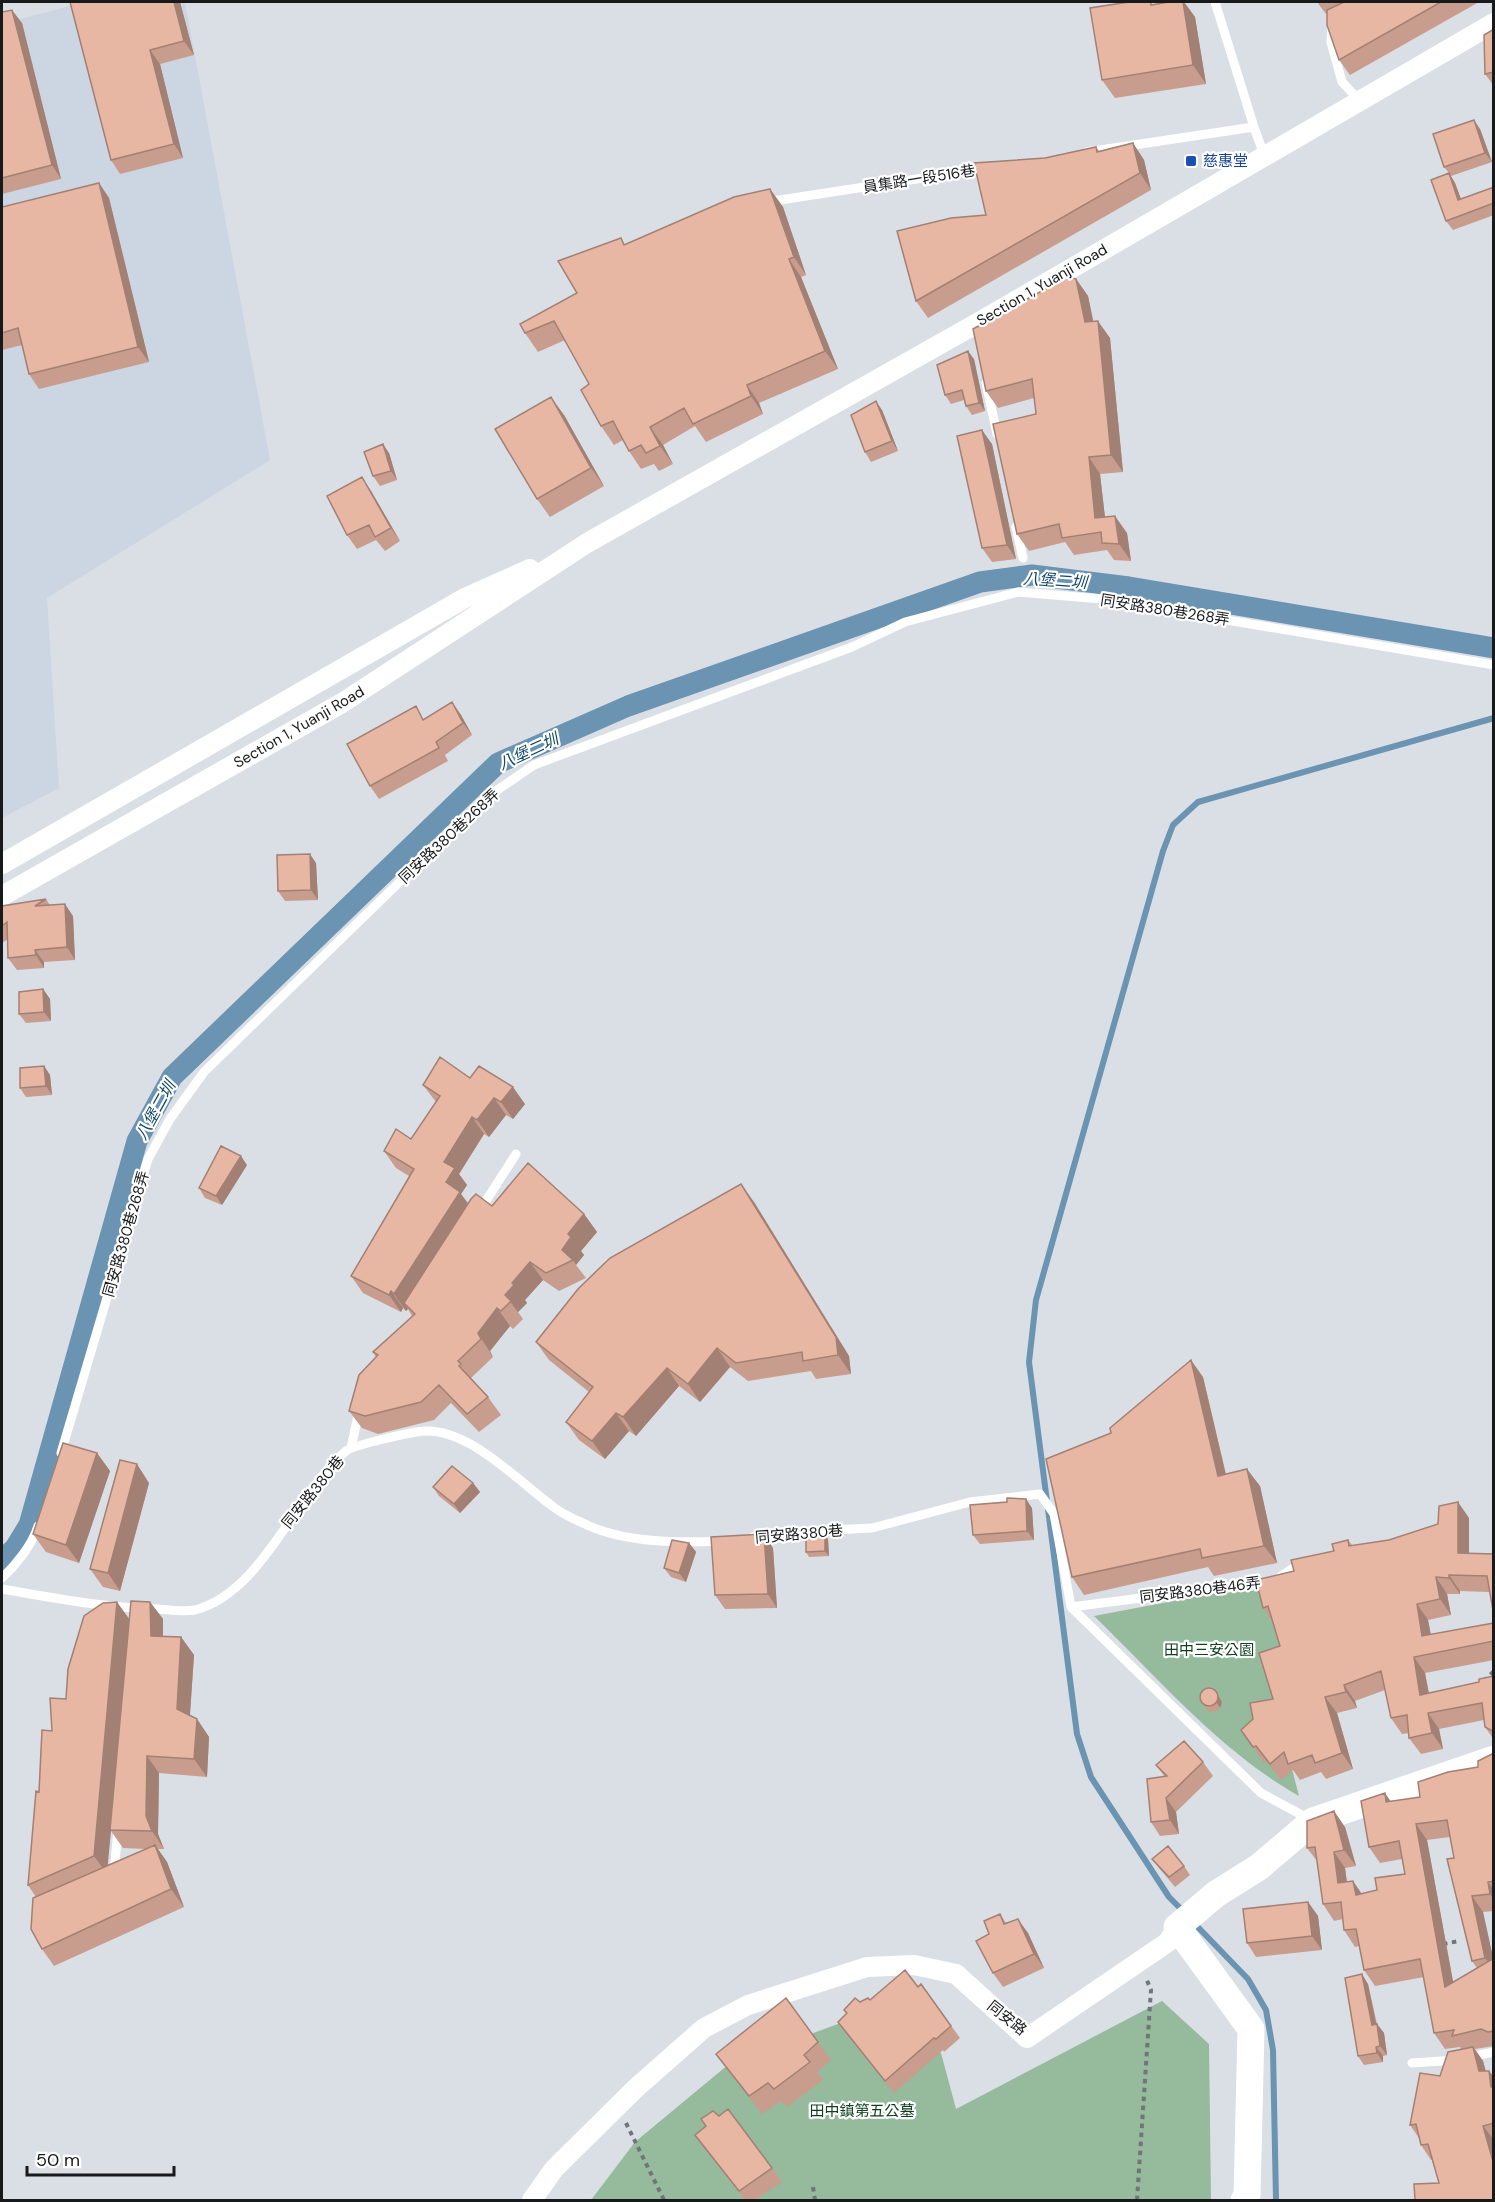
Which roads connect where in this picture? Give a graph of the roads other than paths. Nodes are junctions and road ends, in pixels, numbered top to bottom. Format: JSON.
{"nodes":[{"id":1,"x":1215,"y":2,"type":"edge"},
{"id":2,"x":1342,"y":16,"type":"edge"},
{"id":3,"x":1494,"y":23,"type":"edge"},
{"id":4,"x":1358,"y":99,"type":"junction"},
{"id":5,"x":1254,"y":127,"type":"junction"},
{"id":6,"x":1080,"y":154,"type":"edge"},
{"id":7,"x":1264,"y":154,"type":"junction"},
{"id":8,"x":998,"y":166,"type":"edge"},
{"id":9,"x":754,"y":204,"type":"edge"},
{"id":10,"x":984,"y":371,"type":"edge"},
{"id":11,"x":998,"y":441,"type":"edge"},
{"id":12,"x":1013,"y":511,"type":"edge"},
{"id":13,"x":587,"y":543,"type":"junction"},
{"id":14,"x":1023,"y":558,"type":"dead end"},
{"id":15,"x":1494,"y":665,"type":"edge"},
{"id":16,"x":2,"y":864,"type":"edge"},
{"id":17,"x":2,"y":896,"type":"edge"},
{"id":18,"x":516,"y":1154,"type":"dead end"},
{"id":19,"x":472,"y":1221,"type":"edge"},
{"id":20,"x":360,"y":1402,"type":"edge"},
{"id":21,"x":351,"y":1448,"type":"junction"},
{"id":22,"x":59,"y":1460,"type":"edge"},
{"id":23,"x":42,"y":1513,"type":"edge"},
{"id":24,"x":1311,"y":1560,"type":"edge"},
{"id":25,"x":2,"y":1578,"type":"edge"},
{"id":26,"x":2,"y":1589,"type":"edge"},
{"id":27,"x":1071,"y":1607,"type":"junction"},
{"id":28,"x":138,"y":1609,"type":"junction"},
{"id":29,"x":137,"y":1621,"type":"edge"},
{"id":30,"x":1494,"y":1760,"type":"edge"},
{"id":31,"x":119,"y":1821,"type":"edge"},
{"id":32,"x":1313,"y":1821,"type":"junction"},
{"id":33,"x":104,"y":1884,"type":"edge"},
{"id":34,"x":1177,"y":1928,"type":"junction"},
{"id":35,"x":1494,"y":2052,"type":"edge"},
{"id":36,"x":1412,"y":2063,"type":"dead end"},
{"id":37,"x":532,"y":2200,"type":"edge"},
{"id":38,"x":1244,"y":2200,"type":"edge"}],
"edges":[{"from":1,"to":5,"type":"lane"},
{"from":2,"to":4,"type":"lane"},
{"from":3,"to":4,"type":"street","name":"Section 1, Yuanji Road"},
{"from":4,"to":7,"type":"street","name":"Section 1, Yuanji Road"},
{"from":5,"to":6,"type":"lane"},
{"from":5,"to":7,"type":"lane"},
{"from":7,"to":13,"type":"street","name":"Section 1, Yuanji Road"},
{"from":8,"to":9,"type":"lane","name":"員集路一段516巷"},
{"from":10,"to":11,"type":"lane"},
{"from":12,"to":14,"type":"lane"},
{"from":13,"to":16,"type":"street","name":"Section 1, Yuanji Road"},
{"from":13,"to":17,"type":"street","name":"Section 1, Yuanji Road"},
{"from":15,"to":22,"type":"lane","name":"同安路380巷268弄"},
{"from":18,"to":19,"type":"lane"},
{"from":20,"to":21,"type":"lane"},
{"from":21,"to":27,"type":"lane","name":"同安路380巷"},
{"from":21,"to":28,"type":"lane","name":"同安路380巷"},
{"from":23,"to":25,"type":"lane"},
{"from":24,"to":27,"type":"lane","name":"同安路380巷46弄"},
{"from":26,"to":28,"type":"lane","name":"同安路380巷"},
{"from":27,"to":32,"type":"lane"},
{"from":28,"to":29,"type":"lane"},
{"from":30,"to":32,"type":"street","name":"同安路"},
{"from":31,"to":33,"type":"lane"},
{"from":32,"to":34,"type":"street","name":"同安路"},
{"from":34,"to":37,"type":"street","name":"同安路"},
{"from":34,"to":38,"type":"street"},
{"from":35,"to":36,"type":"lane"}]}
